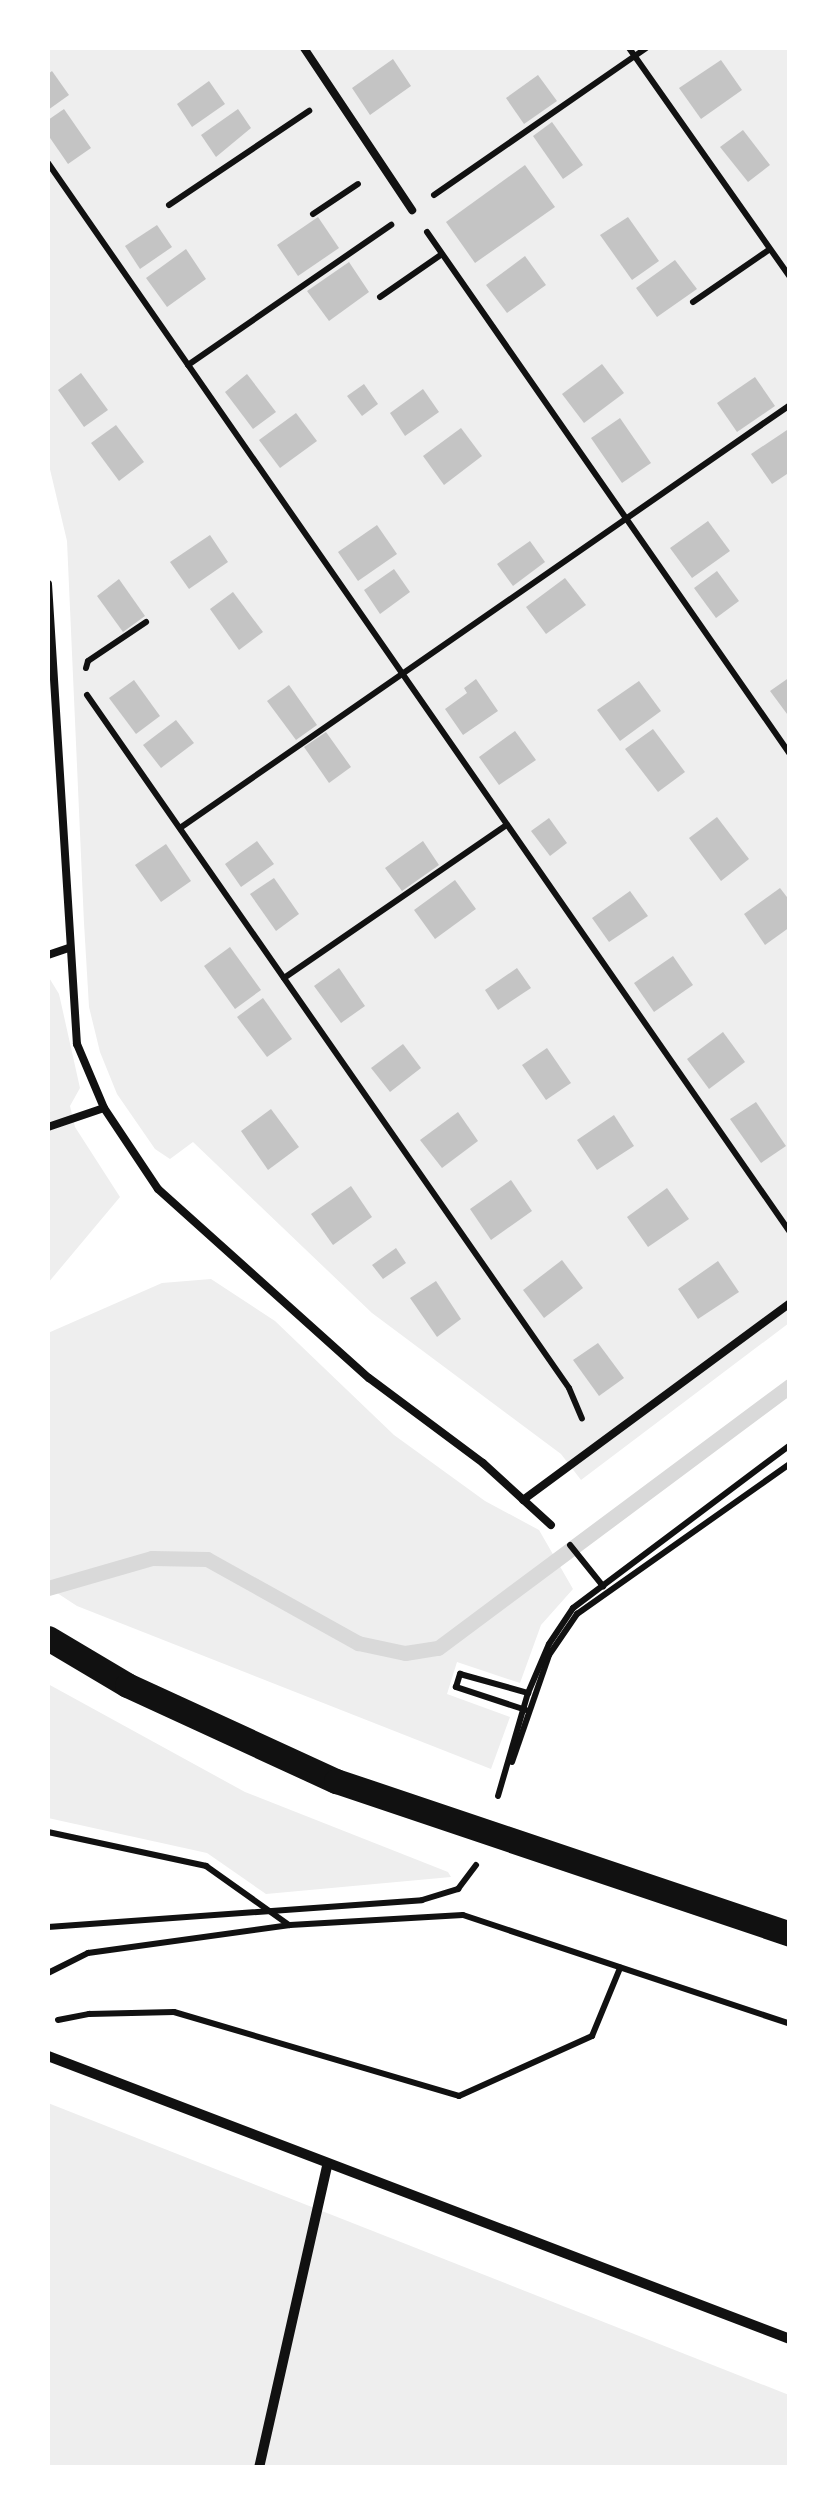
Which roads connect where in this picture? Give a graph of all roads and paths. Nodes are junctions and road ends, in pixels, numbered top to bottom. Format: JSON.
{"nodes":[{"id":1,"x":304,"y":48,"type":"edge"},
{"id":2,"x":630,"y":48,"type":"edge"},
{"id":3,"x":646,"y":48,"type":"edge"},
{"id":4,"x":635,"y":55,"type":"junction"},
{"id":5,"x":335,"y":93,"type":"junction"},
{"id":6,"x":48,"y":163,"type":"edge"},
{"id":7,"x":384,"y":167,"type":"junction"},
{"id":8,"x":169,"y":206,"type":"dead end"},
{"id":9,"x":412,"y":210,"type":"junction"},
{"id":10,"x":313,"y":214,"type":"dead end"},
{"id":11,"x":770,"y":249,"type":"junction"},
{"id":12,"x":442,"y":254,"type":"junction"},
{"id":13,"x":790,"y":277,"type":"edge"},
{"id":14,"x":380,"y":297,"type":"dead end"},
{"id":15,"x":693,"y":302,"type":"dead end"},
{"id":16,"x":188,"y":365,"type":"junction"},
{"id":17,"x":790,"y":404,"type":"edge"},
{"id":18,"x":626,"y":515,"type":"junction"},
{"id":19,"x":48,"y":584,"type":"edge"},
{"id":20,"x":146,"y":622,"type":"dead end"},
{"id":21,"x":402,"y":673,"type":"junction"},
{"id":22,"x":790,"y":754,"type":"edge"},
{"id":23,"x":507,"y":825,"type":"junction"},
{"id":24,"x":180,"y":828,"type":"junction"},
{"id":25,"x":68,"y":948,"type":"junction"},
{"id":26,"x":48,"y":955,"type":"edge"},
{"id":27,"x":284,"y":978,"type":"junction"},
{"id":28,"x":104,"y":1108,"type":"junction"},
{"id":29,"x":48,"y":1128,"type":"edge"},
{"id":30,"x":790,"y":1232,"type":"edge"},
{"id":31,"x":790,"y":1303,"type":"edge"},
{"id":32,"x":790,"y":1445,"type":"edge"},
{"id":33,"x":595,"y":1447,"type":"junction"},
{"id":34,"x":790,"y":1464,"type":"edge"},
{"id":35,"x":524,"y":1500,"type":"junction"},
{"id":36,"x":551,"y":1525,"type":"dead end"},
{"id":37,"x":584,"y":1561,"type":"dead end"},
{"id":38,"x":607,"y":1591,"type":"junction"},
{"id":39,"x":50,"y":1639,"type":"edge"},
{"id":40,"x":528,"y":1693,"type":"junction"},
{"id":41,"x":530,"y":1712,"type":"junction"},
{"id":42,"x":504,"y":1786,"type":"dead end"},
{"id":43,"x":493,"y":1814,"type":"dead end"},
{"id":44,"x":48,"y":1832,"type":"edge"},
{"id":45,"x":477,"y":1860,"type":"dead end"},
{"id":46,"x":290,"y":1926,"type":"junction"},
{"id":47,"x":48,"y":1928,"type":"edge"},
{"id":48,"x":790,"y":1934,"type":"edge"},
{"id":49,"x":620,"y":1968,"type":"junction"},
{"id":50,"x":48,"y":1973,"type":"edge"},
{"id":51,"x":58,"y":2020,"type":"dead end"},
{"id":52,"x":790,"y":2024,"type":"edge"},
{"id":53,"x":48,"y":2056,"type":"edge"},
{"id":54,"x":326,"y":2166,"type":"junction"},
{"id":55,"x":790,"y":2338,"type":"edge"},
{"id":56,"x":259,"y":2468,"type":"edge"}],
"edges":[{"from":1,"to":5,"type":"lane"},
{"from":2,"to":4,"type":"path"},
{"from":3,"to":4,"type":"path"},
{"from":4,"to":9,"type":"path"},
{"from":4,"to":11,"type":"path"},
{"from":5,"to":7,"type":"lane"},
{"from":5,"to":8,"type":"path"},
{"from":6,"to":16,"type":"path"},
{"from":7,"to":9,"type":"lane"},
{"from":7,"to":10,"type":"path"},
{"from":9,"to":12,"type":"path"},
{"from":9,"to":16,"type":"path"},
{"from":11,"to":13,"type":"path"},
{"from":11,"to":15,"type":"path"},
{"from":12,"to":14,"type":"path"},
{"from":12,"to":18,"type":"path"},
{"from":16,"to":21,"type":"path"},
{"from":17,"to":18,"type":"path"},
{"from":18,"to":21,"type":"path"},
{"from":18,"to":22,"type":"path"},
{"from":19,"to":25,"type":"lane"},
{"from":20,"to":24,"type":"path"},
{"from":21,"to":23,"type":"path"},
{"from":21,"to":24,"type":"path"},
{"from":23,"to":27,"type":"path"},
{"from":23,"to":30,"type":"path"},
{"from":24,"to":27,"type":"path"},
{"from":25,"to":26,"type":"lane"},
{"from":25,"to":28,"type":"lane"},
{"from":27,"to":33,"type":"path"},
{"from":28,"to":29,"type":"lane"},
{"from":28,"to":35,"type":"lane"},
{"from":31,"to":33,"type":"lane"},
{"from":32,"to":40,"type":"path"},
{"from":33,"to":35,"type":"lane"},
{"from":34,"to":38,"type":"path"},
{"from":35,"to":36,"type":"lane"},
{"from":37,"to":38,"type":"path"},
{"from":38,"to":41,"type":"path"},
{"from":39,"to":48,"type":"main road"},
{"from":40,"to":41,"type":"path"},
{"from":40,"to":43,"type":"path"},
{"from":41,"to":42,"type":"path"},
{"from":44,"to":46,"type":"path"},
{"from":45,"to":47,"type":"path"},
{"from":46,"to":49,"type":"path"},
{"from":46,"to":50,"type":"path"},
{"from":49,"to":51,"type":"path"},
{"from":49,"to":52,"type":"path"},
{"from":53,"to":54,"type":"street"},
{"from":54,"to":55,"type":"street"},
{"from":54,"to":56,"type":"street"}]}
